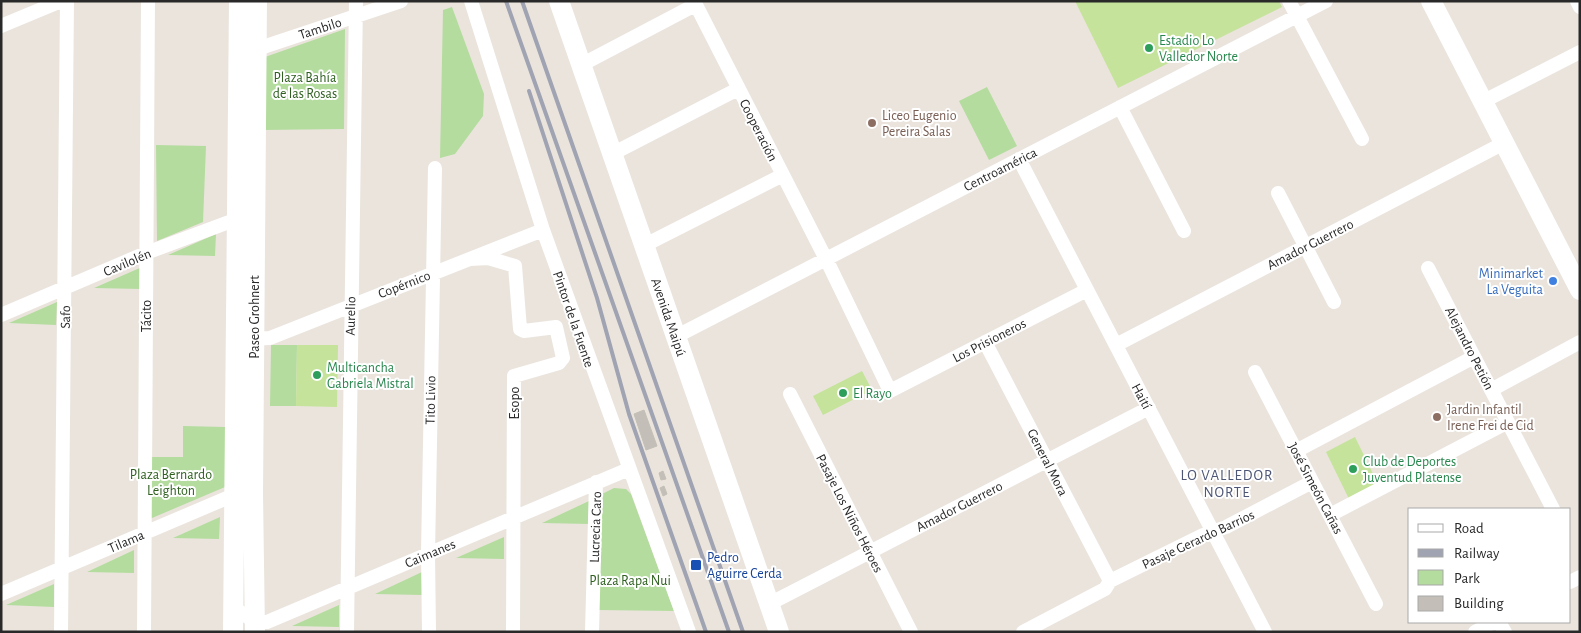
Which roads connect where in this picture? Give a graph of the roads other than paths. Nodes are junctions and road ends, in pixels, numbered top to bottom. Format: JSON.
{"nodes":[{"id":1,"x":61,"y":1,"type":"edge"},
{"id":2,"x":67,"y":1,"type":"edge"},
{"id":3,"x":148,"y":1,"type":"edge"},
{"id":4,"x":239,"y":1,"type":"edge"},
{"id":5,"x":257,"y":1,"type":"edge"},
{"id":6,"x":356,"y":1,"type":"edge"},
{"id":7,"x":401,"y":1,"type":"edge"},
{"id":8,"x":471,"y":1,"type":"edge"},
{"id":9,"x":559,"y":1,"type":"edge"},
{"id":10,"x":1289,"y":1,"type":"edge"},
{"id":11,"x":1326,"y":1,"type":"edge"},
{"id":12,"x":1431,"y":1,"type":"edge"},
{"id":13,"x":1577,"y":1,"type":"edge"},
{"id":14,"x":694,"y":3,"type":"edge"},
{"id":15,"x":1580,"y":7,"type":"edge"},
{"id":16,"x":1297,"y":16,"type":"junction"},
{"id":17,"x":355,"y":17,"type":"junction"},
{"id":18,"x":1,"y":26,"type":"edge"},
{"id":19,"x":248,"y":49,"type":"junction"},
{"id":20,"x":1580,"y":52,"type":"edge"},
{"id":21,"x":581,"y":65,"type":"junction"},
{"id":22,"x":738,"y":89,"type":"junction"},
{"id":23,"x":1482,"y":102,"type":"junction"},
{"id":24,"x":1120,"y":107,"type":"junction"},
{"id":25,"x":1362,"y":139,"type":"dead end"},
{"id":26,"x":1504,"y":144,"type":"junction"},
{"id":27,"x":612,"y":154,"type":"junction"},
{"id":28,"x":1019,"y":160,"type":"junction"},
{"id":29,"x":436,"y":168,"type":"dead end"},
{"id":30,"x":783,"y":175,"type":"junction"},
{"id":31,"x":1278,"y":193,"type":"dead end"},
{"id":32,"x":246,"y":219,"type":"junction"},
{"id":33,"x":543,"y":230,"type":"junction"},
{"id":34,"x":1184,"y":231,"type":"dead end"},
{"id":35,"x":644,"y":245,"type":"junction"},
{"id":36,"x":1305,"y":247,"type":"junction"},
{"id":37,"x":146,"y":253,"type":"junction"},
{"id":38,"x":470,"y":259,"type":"junction"},
{"id":39,"x":826,"y":259,"type":"junction"},
{"id":40,"x":1428,"y":268,"type":"dead end"},
{"id":41,"x":432,"y":273,"type":"junction"},
{"id":42,"x":66,"y":288,"type":"junction"},
{"id":43,"x":1087,"y":290,"type":"junction"},
{"id":44,"x":1580,"y":290,"type":"edge"},
{"id":45,"x":1334,"y":302,"type":"dead end"},
{"id":46,"x":350,"y":305,"type":"junction"},
{"id":47,"x":1,"y":315,"type":"edge"},
{"id":48,"x":675,"y":336,"type":"junction"},
{"id":49,"x":245,"y":339,"type":"junction"},
{"id":50,"x":986,"y":342,"type":"junction"},
{"id":51,"x":1580,"y":342,"type":"edge"},
{"id":52,"x":1116,"y":345,"type":"junction"},
{"id":53,"x":1474,"y":357,"type":"junction"},
{"id":54,"x":1255,"y":372,"type":"dead end"},
{"id":55,"x":1491,"y":390,"type":"junction"},
{"id":56,"x":890,"y":391,"type":"joint"},
{"id":57,"x":790,"y":394,"type":"dead end"},
{"id":58,"x":1149,"y":408,"type":"junction"},
{"id":59,"x":1508,"y":422,"type":"junction"},
{"id":60,"x":1296,"y":451,"type":"junction"},
{"id":61,"x":1047,"y":460,"type":"junction"},
{"id":62,"x":629,"y":468,"type":"junction"},
{"id":63,"x":596,"y":482,"type":"junction"},
{"id":64,"x":1312,"y":482,"type":"junction"},
{"id":65,"x":243,"y":494,"type":"junction"},
{"id":66,"x":1553,"y":508,"type":"edge"},
{"id":67,"x":1330,"y":515,"type":"junction"},
{"id":68,"x":513,"y":518,"type":"junction"},
{"id":69,"x":1213,"y":532,"type":"junction"},
{"id":70,"x":145,"y":534,"type":"junction"},
{"id":71,"x":869,"y":551,"type":"junction"},
{"id":72,"x":428,"y":554,"type":"junction"},
{"id":73,"x":61,"y":569,"type":"junction"},
{"id":74,"x":1110,"y":581,"type":"junction"},
{"id":75,"x":348,"y":588,"type":"junction"},
{"id":76,"x":1,"y":594,"type":"edge"},
{"id":77,"x":769,"y":604,"type":"junction"},
{"id":78,"x":1376,"y":604,"type":"dead end"},
{"id":79,"x":233,"y":607,"type":"junction"},
{"id":80,"x":1492,"y":623,"type":"edge"},
{"id":81,"x":255,"y":627,"type":"edge"},
{"id":82,"x":61,"y":632,"type":"edge"},
{"id":83,"x":144,"y":632,"type":"edge"},
{"id":84,"x":233,"y":632,"type":"edge"},
{"id":85,"x":347,"y":632,"type":"edge"},
{"id":86,"x":429,"y":632,"type":"edge"},
{"id":87,"x":513,"y":632,"type":"edge"},
{"id":88,"x":592,"y":632,"type":"edge"},
{"id":89,"x":690,"y":632,"type":"edge"},
{"id":90,"x":779,"y":632,"type":"edge"},
{"id":91,"x":911,"y":632,"type":"edge"},
{"id":92,"x":1024,"y":632,"type":"edge"},
{"id":93,"x":1265,"y":632,"type":"edge"},
{"id":94,"x":1475,"y":632,"type":"edge"}],
"edges":[{"from":1,"to":18,"type":"street"},
{"from":2,"to":42,"type":"street","name":"Safo"},
{"from":3,"to":37,"type":"street","name":"Tácito"},
{"from":4,"to":19,"type":"street","name":"Paseo Grohnert"},
{"from":5,"to":19,"type":"street","name":"Paseo Grohnert"},
{"from":6,"to":17,"type":"street","name":"Aurelio"},
{"from":7,"to":17,"type":"street","name":"Tambilo"},
{"from":8,"to":33,"type":"street","name":"Pintor de la Fuente"},
{"from":9,"to":21,"type":"street","name":"Avenida Maipú"},
{"from":10,"to":16,"type":"street"},
{"from":11,"to":16,"type":"street","name":"Centroamérica"},
{"from":12,"to":23,"type":"street"},
{"from":13,"to":15,"type":"street"},
{"from":14,"to":21,"type":"street"},
{"from":14,"to":22,"type":"street","name":"Cooperación"},
{"from":16,"to":24,"type":"street","name":"Centroamérica"},
{"from":16,"to":25,"type":"street"},
{"from":17,"to":19,"type":"street","name":"Tambilo"},
{"from":17,"to":46,"type":"street","name":"Aurelio"},
{"from":19,"to":32,"type":"street","name":"Paseo Grohnert"},
{"from":20,"to":23,"type":"street"},
{"from":21,"to":27,"type":"street","name":"Avenida Maipú"},
{"from":22,"to":27,"type":"street"},
{"from":22,"to":30,"type":"street","name":"Cooperación"},
{"from":23,"to":26,"type":"street"},
{"from":24,"to":28,"type":"street","name":"Centroamérica"},
{"from":24,"to":34,"type":"street"},
{"from":26,"to":36,"type":"street","name":"Amador Guerrero"},
{"from":26,"to":44,"type":"street"},
{"from":27,"to":35,"type":"street","name":"Avenida Maipú"},
{"from":28,"to":39,"type":"street","name":"Centroamérica"},
{"from":28,"to":43,"type":"street","name":"Haití"},
{"from":29,"to":41,"type":"street","name":"Tito Livio"},
{"from":30,"to":35,"type":"street"},
{"from":30,"to":39,"type":"street","name":"Cooperación"},
{"from":31,"to":36,"type":"street"},
{"from":32,"to":37,"type":"street","name":"Cavilolén"},
{"from":32,"to":49,"type":"street","name":"Paseo Grohnert"},
{"from":33,"to":38,"type":"street","name":"Copérnico"},
{"from":33,"to":62,"type":"street","name":"Pintor de la Fuente"},
{"from":35,"to":48,"type":"street","name":"Avenida Maipú"},
{"from":36,"to":45,"type":"street"},
{"from":36,"to":52,"type":"street","name":"Amador Guerrero"},
{"from":37,"to":42,"type":"street","name":"Cavilolén"},
{"from":37,"to":70,"type":"street","name":"Tácito"},
{"from":38,"to":41,"type":"street","name":"Copérnico"},
{"from":38,"to":68,"type":"street","name":"Esopo"},
{"from":39,"to":48,"type":"street","name":"Centroamérica"},
{"from":39,"to":56,"type":"street","name":"Cooperación"},
{"from":40,"to":53,"type":"street","name":"Alejandro Petión"},
{"from":41,"to":46,"type":"street","name":"Copérnico"},
{"from":41,"to":72,"type":"street","name":"Tito Livio"},
{"from":42,"to":47,"type":"street","name":"Cavilolén"},
{"from":42,"to":73,"type":"street","name":"Safo"},
{"from":43,"to":50,"type":"street","name":"Los Prisioneros"},
{"from":43,"to":52,"type":"street","name":"Haití"},
{"from":46,"to":49,"type":"street","name":"Copérnico"},
{"from":46,"to":75,"type":"street","name":"Aurelio"},
{"from":48,"to":77,"type":"street","name":"Avenida Maipú"},
{"from":49,"to":65,"type":"street","name":"Paseo Grohnert"},
{"from":50,"to":56,"type":"street","name":"Los Prisioneros"},
{"from":50,"to":61,"type":"street","name":"General Mora"},
{"from":51,"to":55,"type":"street"},
{"from":52,"to":58,"type":"street","name":"Haití"},
{"from":53,"to":55,"type":"street","name":"Alejandro Petión"},
{"from":53,"to":60,"type":"street"},
{"from":54,"to":60,"type":"street","name":"José Simeón Cañas"},
{"from":55,"to":59,"type":"street","name":"Alejandro Petión"},
{"from":57,"to":71,"type":"street","name":"Pasaje Los Niños Héroes"},
{"from":58,"to":61,"type":"street","name":"Amador Guerrero"},
{"from":58,"to":69,"type":"street","name":"Haití"},
{"from":59,"to":66,"type":"street","name":"Alejandro Petión"},
{"from":59,"to":67,"type":"street"},
{"from":60,"to":64,"type":"street","name":"José Simeón Cañas"},
{"from":61,"to":71,"type":"street","name":"Amador Guerrero"},
{"from":61,"to":74,"type":"street","name":"General Mora"},
{"from":62,"to":63,"type":"street","name":"Caimanes"},
{"from":62,"to":89,"type":"street","name":"Pintor de la Fuente"},
{"from":63,"to":68,"type":"street","name":"Caimanes"},
{"from":63,"to":88,"type":"street","name":"Lucrecia Caro"},
{"from":64,"to":67,"type":"street","name":"José Simeón Cañas"},
{"from":64,"to":69,"type":"street","name":"Pasaje Gerardo Barrios"},
{"from":65,"to":70,"type":"street","name":"Tilama"},
{"from":65,"to":79,"type":"street","name":"Paseo Grohnert"},
{"from":65,"to":81,"type":"street","name":"Paseo Grohnert"},
{"from":67,"to":78,"type":"street","name":"José Simeón Cañas"},
{"from":68,"to":72,"type":"street","name":"Caimanes"},
{"from":68,"to":87,"type":"street","name":"Esopo"},
{"from":69,"to":74,"type":"street","name":"Pasaje Gerardo Barrios"},
{"from":69,"to":93,"type":"street","name":"Haití"},
{"from":70,"to":73,"type":"street","name":"Tilama"},
{"from":70,"to":83,"type":"street","name":"Tácito"},
{"from":71,"to":77,"type":"street","name":"Amador Guerrero"},
{"from":71,"to":91,"type":"street","name":"Pasaje Los Niños Héroes"},
{"from":72,"to":75,"type":"street","name":"Caimanes"},
{"from":72,"to":86,"type":"street","name":"Tito Livio"},
{"from":73,"to":76,"type":"street","name":"Tilama"},
{"from":73,"to":82,"type":"street","name":"Safo"},
{"from":74,"to":92,"type":"street","name":"Pasaje Gerardo Barrios"},
{"from":75,"to":81,"type":"street","name":"Caimanes"},
{"from":75,"to":85,"type":"street","name":"Aurelio"},
{"from":77,"to":90,"type":"street","name":"Avenida Maipú"},
{"from":79,"to":81,"type":"street"},
{"from":79,"to":84,"type":"street","name":"Paseo Grohnert"},
{"from":80,"to":94,"type":"street"}]}
